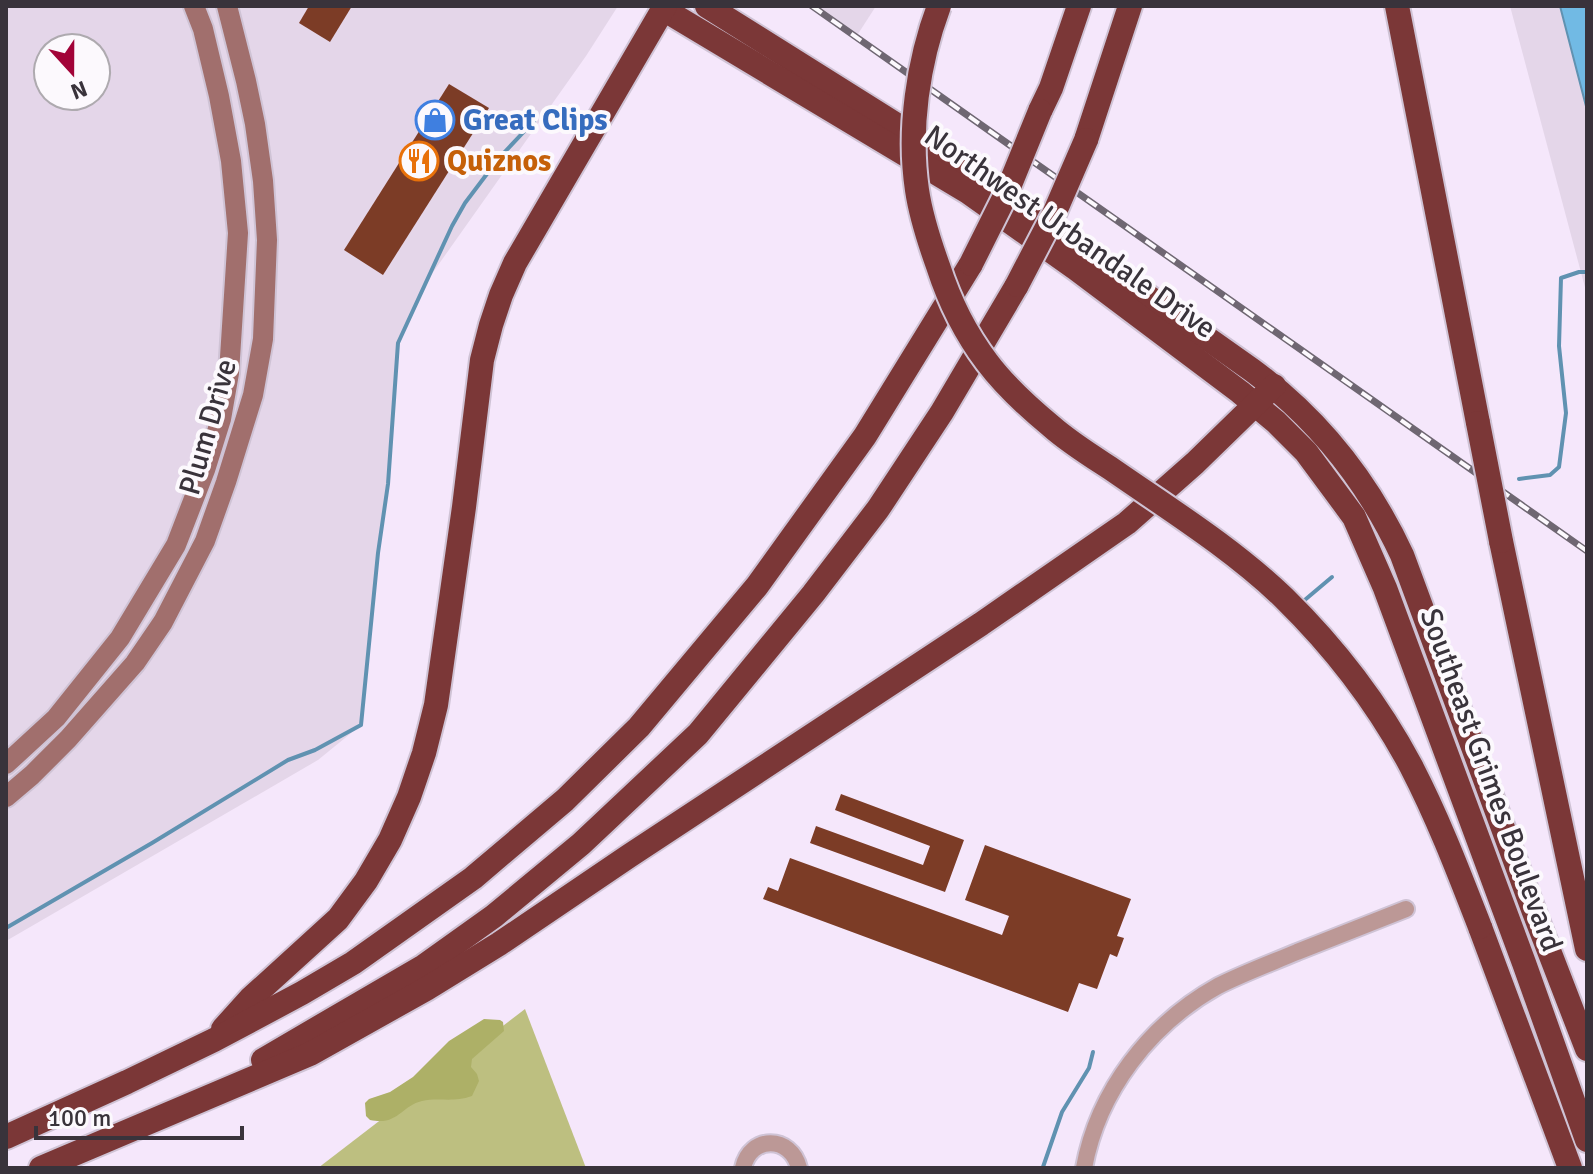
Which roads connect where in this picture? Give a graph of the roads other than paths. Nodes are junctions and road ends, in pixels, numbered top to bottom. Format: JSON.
{"nodes":[{"id":1,"x":194,"y":6,"type":"edge"},
{"id":2,"x":227,"y":6,"type":"edge"},
{"id":3,"x":707,"y":6,"type":"edge"},
{"id":4,"x":939,"y":6,"type":"edge"},
{"id":5,"x":1079,"y":6,"type":"edge"},
{"id":6,"x":1130,"y":6,"type":"edge"},
{"id":7,"x":1397,"y":6,"type":"edge"},
{"id":8,"x":662,"y":7,"type":"edge"},
{"id":9,"x":1274,"y":386,"type":"junction"},
{"id":10,"x":1255,"y":404,"type":"junction"},
{"id":11,"x":1361,"y":481,"type":"joint"},
{"id":12,"x":1338,"y":494,"type":"joint"},
{"id":13,"x":6,"y":764,"type":"edge"},
{"id":14,"x":6,"y":797,"type":"edge"},
{"id":15,"x":1406,"y":909,"type":"dead end"},
{"id":16,"x":1587,"y":949,"type":"edge"},
{"id":17,"x":214,"y":1040,"type":"junction"},
{"id":18,"x":1587,"y":1049,"type":"edge"},
{"id":19,"x":138,"y":1127,"type":"junction"},
{"id":20,"x":6,"y":1137,"type":"edge"},
{"id":21,"x":1587,"y":1140,"type":"edge"},
{"id":22,"x":41,"y":1168,"type":"edge"},
{"id":23,"x":743,"y":1168,"type":"edge"},
{"id":24,"x":799,"y":1168,"type":"edge"},
{"id":25,"x":1084,"y":1168,"type":"edge"},
{"id":26,"x":1570,"y":1168,"type":"edge"}],
"edges":[{"from":1,"to":13,"type":"street","name":"Plum Drive"},
{"from":2,"to":14,"type":"street","name":"Plum Drive"},
{"from":3,"to":9,"type":"highway","name":"Northwest Urbandale Drive"},
{"from":4,"to":26,"type":"highway","bridge":true},
{"from":5,"to":17,"type":"highway","bridge":true},
{"from":6,"to":19,"type":"highway","bridge":true},
{"from":7,"to":16,"type":"highway","bridge":true},
{"from":8,"to":10,"type":"highway","name":"Northwest Urbandale Drive"},
{"from":8,"to":17,"type":"highway"},
{"from":9,"to":10,"type":"highway"},
{"from":9,"to":11,"type":"highway","name":"Northwest Urbandale Drive"},
{"from":10,"to":12,"type":"highway","name":"Northwest Urbandale Drive"},
{"from":10,"to":19,"type":"highway"},
{"from":11,"to":18,"type":"highway","name":"Southeast Grimes Boulevard"},
{"from":12,"to":21,"type":"highway","name":"Southeast Grimes Boulevard"},
{"from":15,"to":25,"type":"street"},
{"from":17,"to":20,"type":"highway"},
{"from":19,"to":22,"type":"highway"},
{"from":23,"to":24,"type":"street"}]}
